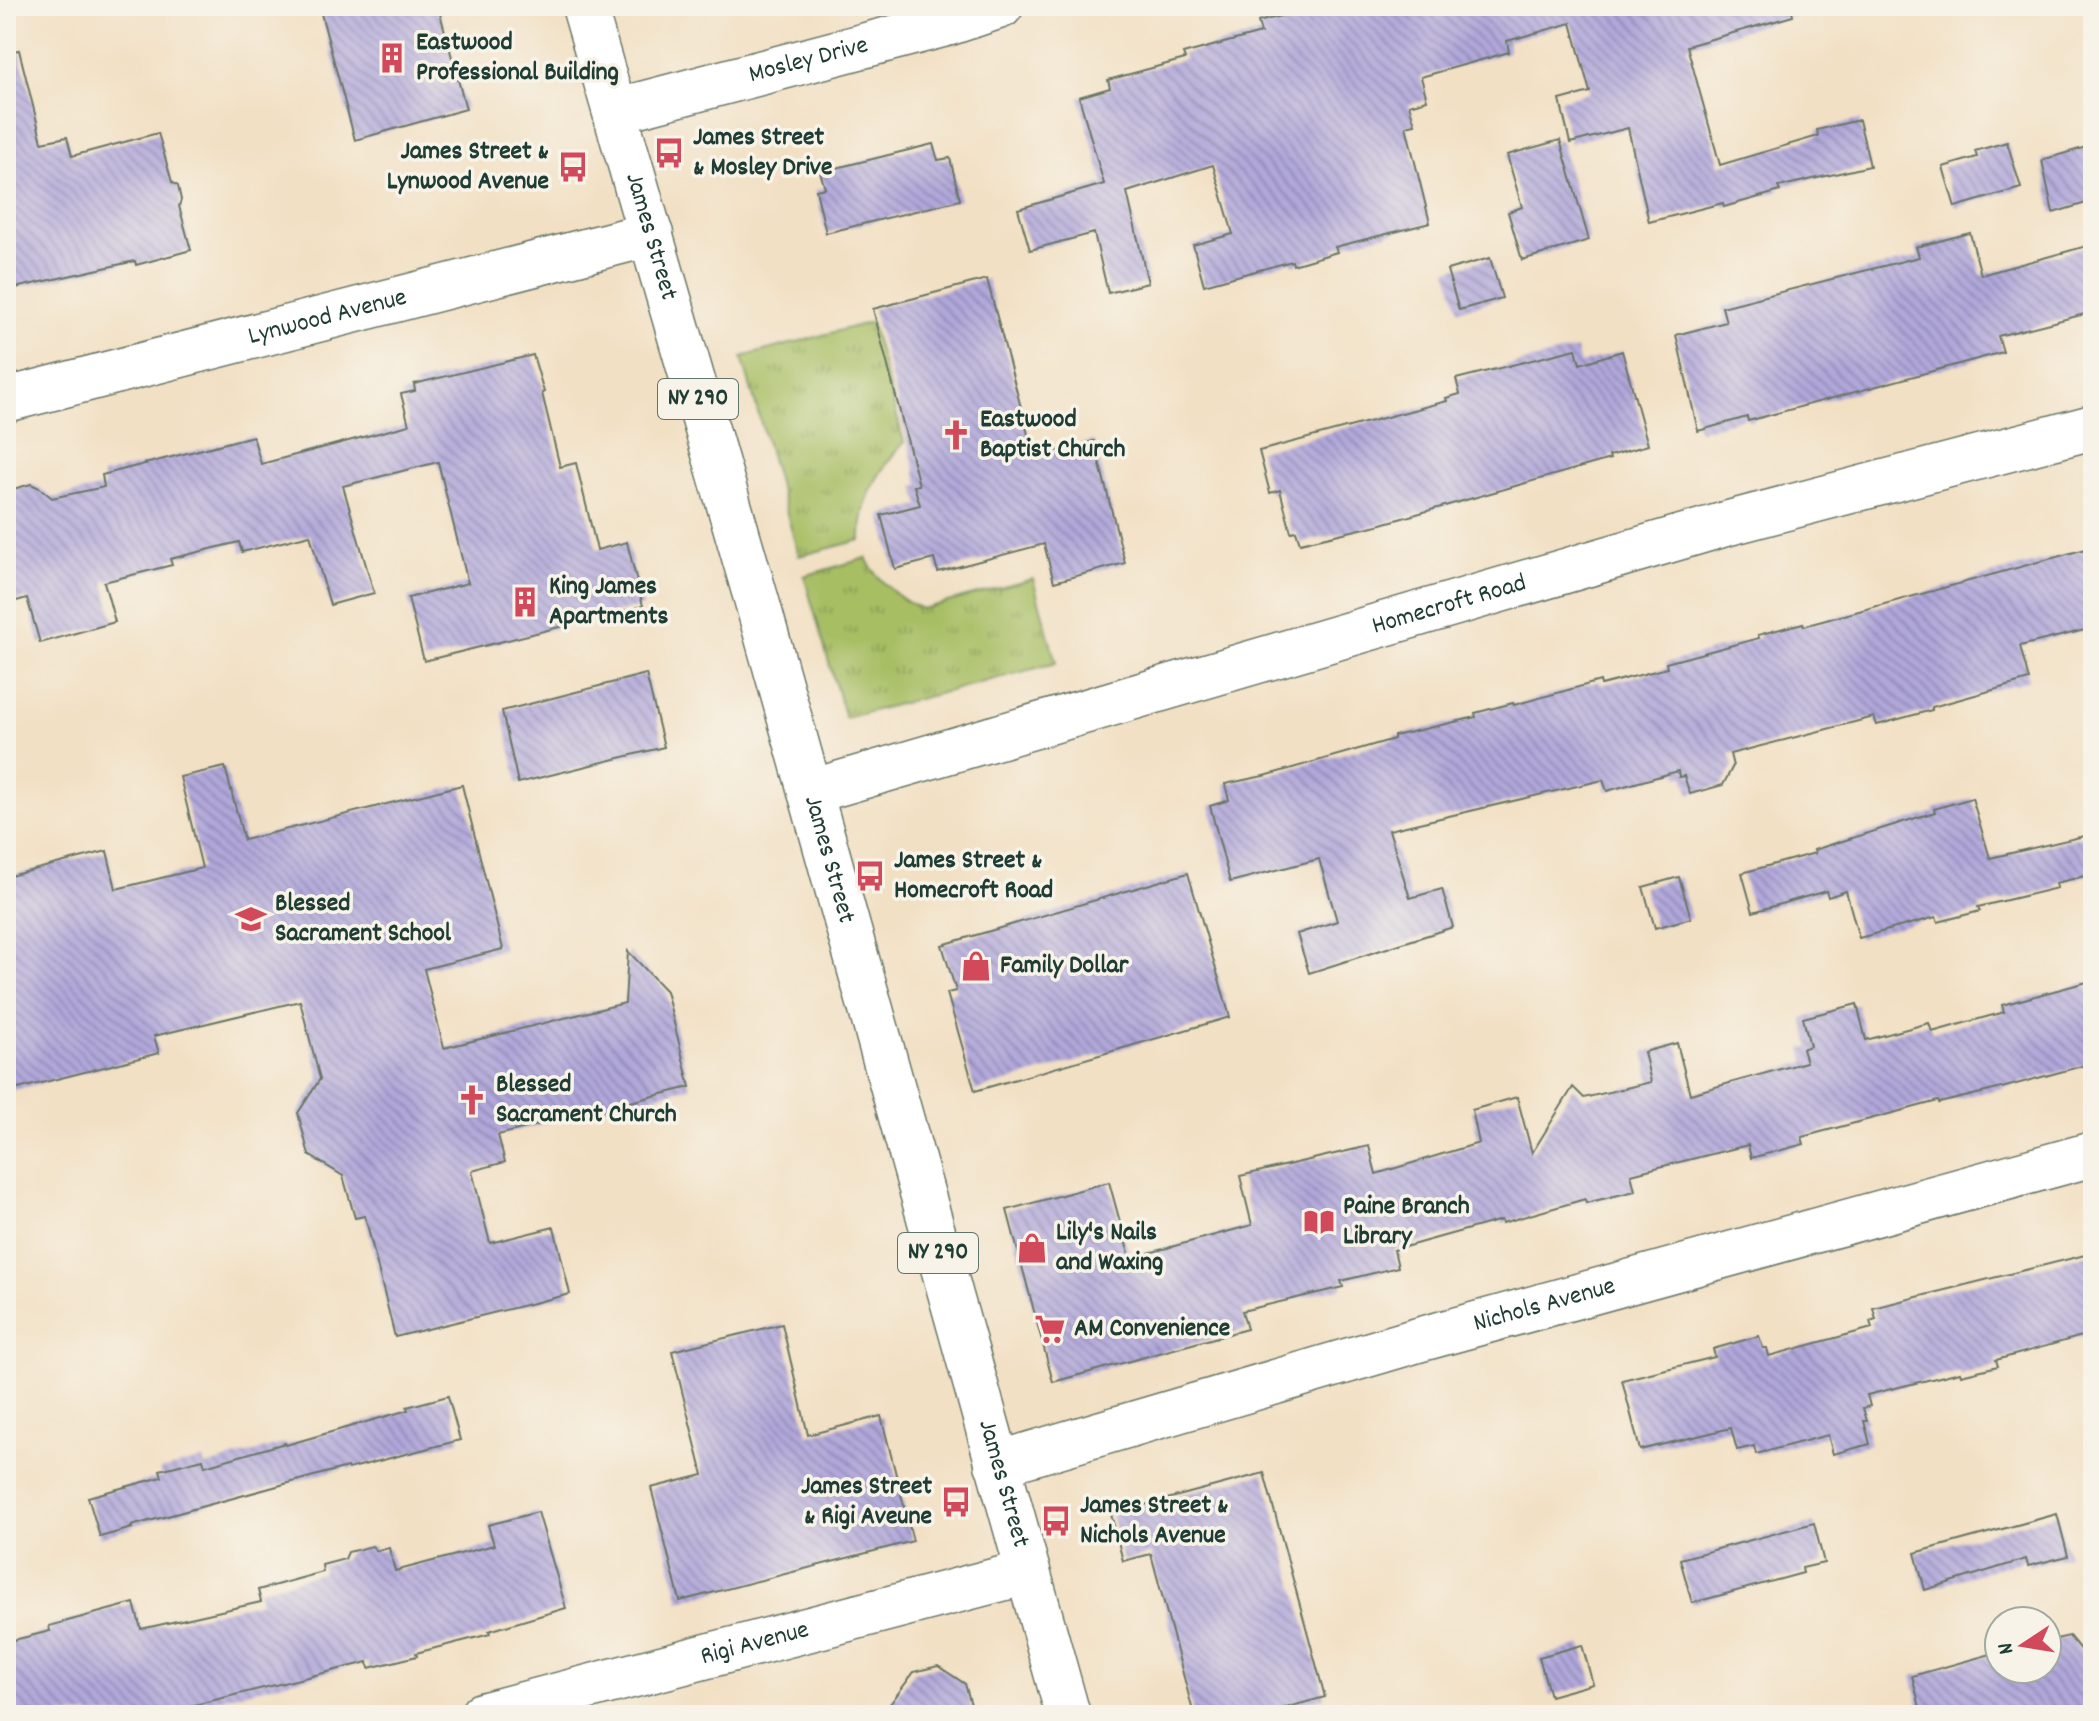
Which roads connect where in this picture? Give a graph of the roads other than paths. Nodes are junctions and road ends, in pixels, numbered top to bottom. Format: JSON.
{"nodes":[{"id":1,"x":584,"y":6,"type":"edge"},
{"id":2,"x":1001,"y":6,"type":"edge"},
{"id":3,"x":615,"y":111,"type":"junction"},
{"id":4,"x":651,"y":234,"type":"junction"},
{"id":5,"x":6,"y":400,"type":"edge"},
{"id":6,"x":2093,"y":427,"type":"edge"},
{"id":7,"x":810,"y":792,"type":"junction"},
{"id":8,"x":2093,"y":1154,"type":"edge"},
{"id":9,"x":997,"y":1464,"type":"junction"},
{"id":10,"x":1028,"y":1572,"type":"junction"},
{"id":11,"x":482,"y":1715,"type":"edge"},
{"id":12,"x":1068,"y":1715,"type":"edge"}],
"edges":[{"from":1,"to":3,"type":"street","name":"James Street","number":"NY 290"},
{"from":2,"to":3,"type":"street","name":"Mosley Drive"},
{"from":3,"to":4,"type":"street","name":"James Street","number":"NY 290"},
{"from":4,"to":5,"type":"street","name":"Lynwood Avenue"},
{"from":4,"to":7,"type":"street","name":"James Street","number":"NY 290"},
{"from":6,"to":7,"type":"street","name":"Homecroft Road"},
{"from":7,"to":9,"type":"street","name":"James Street","number":"NY 290"},
{"from":8,"to":9,"type":"street","name":"Nichols Avenue"},
{"from":9,"to":10,"type":"street","name":"James Street","number":"NY 290"},
{"from":10,"to":11,"type":"street","name":"Rigi Avenue"},
{"from":10,"to":12,"type":"street","name":"James Street","number":"NY 290"}]}
